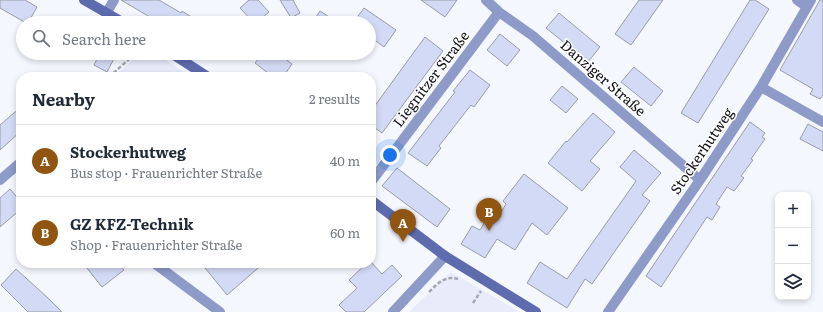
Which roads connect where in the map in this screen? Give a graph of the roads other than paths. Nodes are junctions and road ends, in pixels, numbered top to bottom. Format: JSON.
{"nodes":[{"id":1,"x":84,"y":0,"type":"edge"},
{"id":2,"x":114,"y":0,"type":"edge"},
{"id":3,"x":486,"y":0,"type":"edge"},
{"id":4,"x":797,"y":0,"type":"edge"},
{"id":5,"x":809,"y":3,"type":"edge"},
{"id":6,"x":107,"y":12,"type":"junction"},
{"id":7,"x":499,"y":12,"type":"junction"},
{"id":8,"x":113,"y":16,"type":"edge"},
{"id":9,"x":182,"y":60,"type":"edge"},
{"id":10,"x":200,"y":72,"type":"edge"},
{"id":11,"x":761,"y":87,"type":"junction"},
{"id":12,"x":823,"y":122,"type":"edge"},
{"id":13,"x":16,"y":166,"type":"edge"},
{"id":14,"x":376,"y":175,"type":"edge"},
{"id":15,"x":0,"y":180,"type":"edge"},
{"id":16,"x":700,"y":180,"type":"junction"},
{"id":17,"x":376,"y":204,"type":"edge"},
{"id":18,"x":445,"y":256,"type":"junction"},
{"id":19,"x":161,"y":268,"type":"edge"},
{"id":20,"x":220,"y":312,"type":"edge"},
{"id":21,"x":393,"y":312,"type":"edge"},
{"id":22,"x":536,"y":312,"type":"edge"},
{"id":23,"x":608,"y":312,"type":"edge"}],
"edges":[{"from":1,"to":6,"type":"main road"},
{"from":2,"to":6,"type":"street"},
{"from":3,"to":7,"type":"street","name":"Danziger Straße"},
{"from":4,"to":5,"type":"street"},
{"from":5,"to":11,"type":"street","name":"Stockerhutweg"},
{"from":6,"to":8,"type":"main road"},
{"from":7,"to":14,"type":"street","name":"Liegnitzer Straße"},
{"from":7,"to":16,"type":"street","name":"Danziger Straße"},
{"from":9,"to":10,"type":"main road"},
{"from":11,"to":12,"type":"street"},
{"from":11,"to":16,"type":"street","name":"Stockerhutweg"},
{"from":13,"to":15,"type":"street"},
{"from":16,"to":23,"type":"street","name":"Stockerhutweg"},
{"from":17,"to":18,"type":"main road"},
{"from":18,"to":21,"type":"street"},
{"from":18,"to":22,"type":"main road"},
{"from":19,"to":20,"type":"street"}]}
